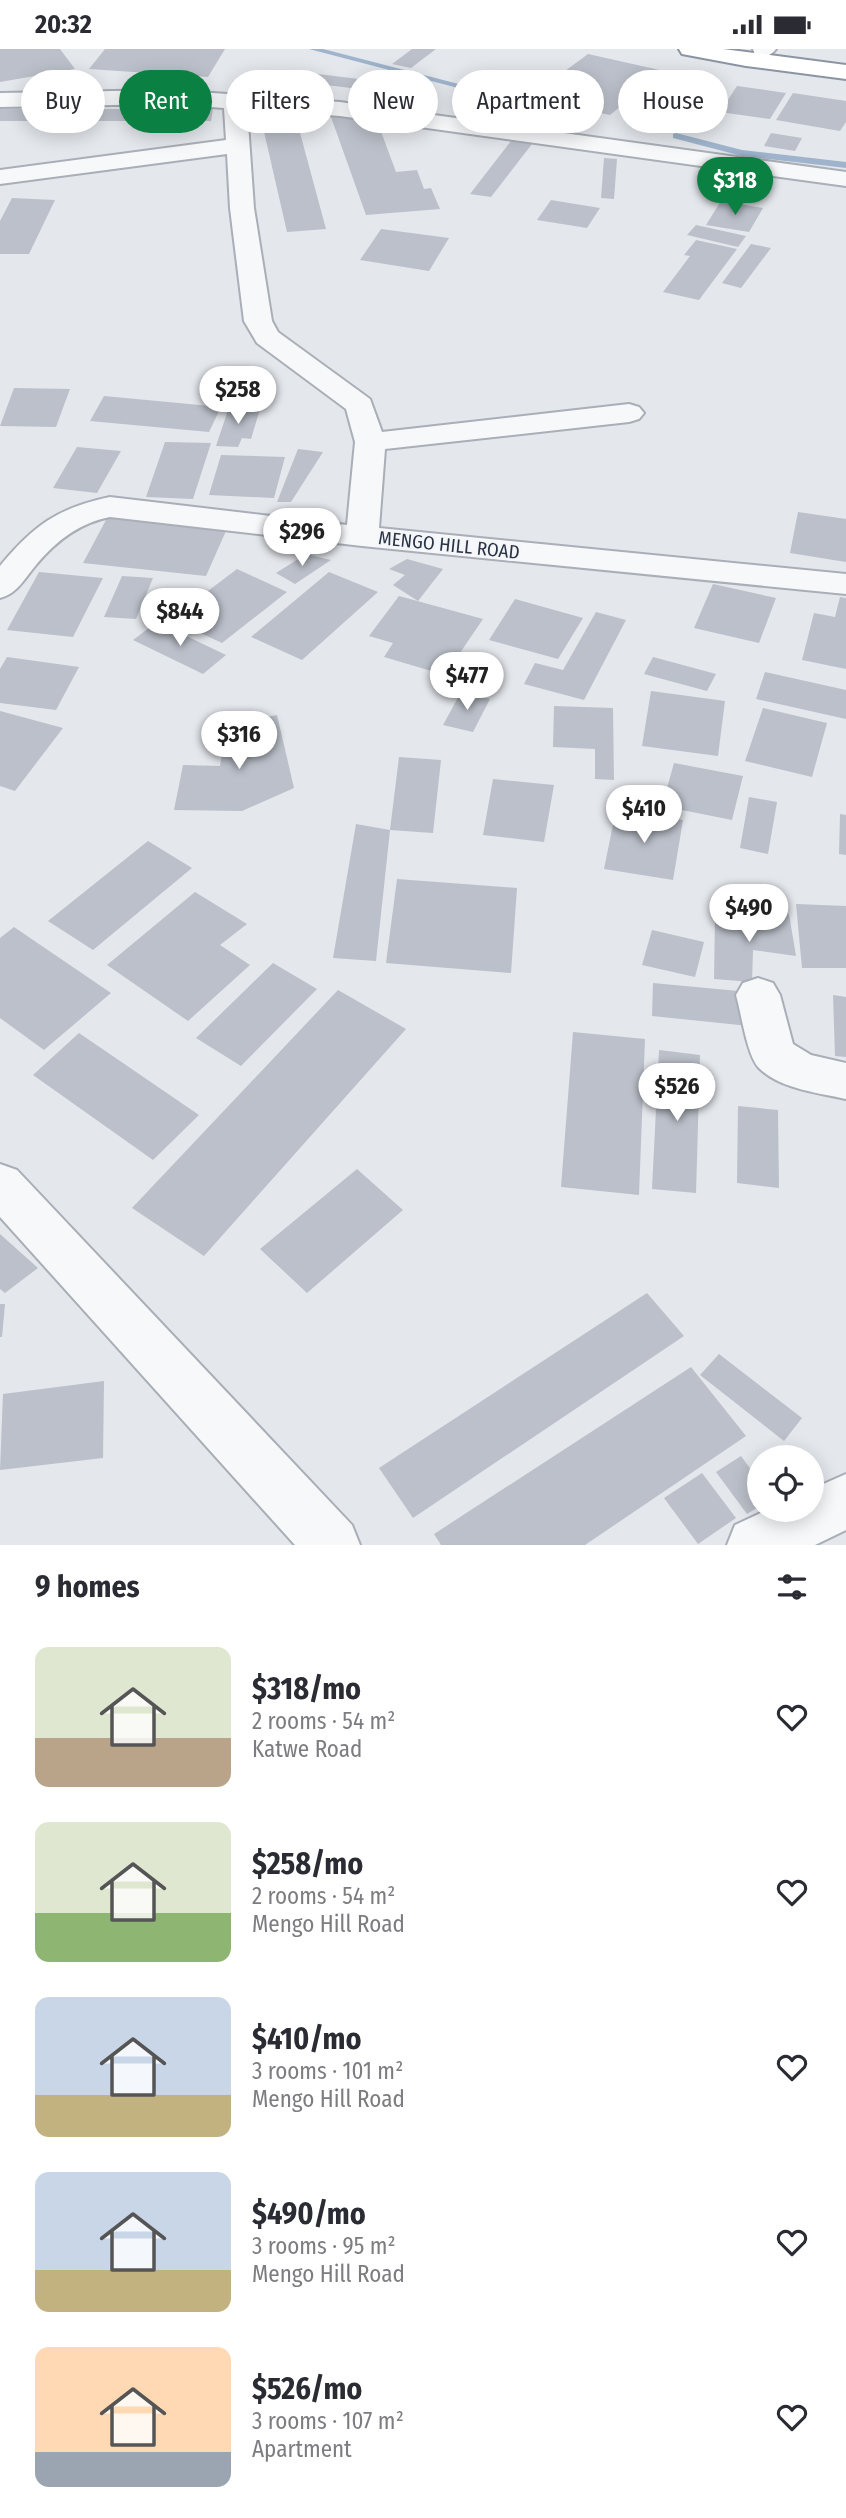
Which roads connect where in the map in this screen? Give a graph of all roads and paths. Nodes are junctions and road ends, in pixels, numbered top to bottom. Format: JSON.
{"nodes":[{"id":1,"x":690,"y":49,"type":"edge"},
{"id":2,"x":846,"y":72,"type":"edge"},
{"id":3,"x":0,"y":100,"type":"edge"},
{"id":4,"x":226,"y":100,"type":"edge"},
{"id":5,"x":334,"y":110,"type":"edge"},
{"id":6,"x":236,"y":133,"type":"edge"},
{"id":7,"x":237,"y":146,"type":"junction"},
{"id":8,"x":0,"y":177,"type":"edge"},
{"id":9,"x":846,"y":179,"type":"edge"},
{"id":10,"x":629,"y":413,"type":"dead end"},
{"id":11,"x":370,"y":442,"type":"junction"},
{"id":12,"x":362,"y":536,"type":"junction"},
{"id":13,"x":846,"y":583,"type":"edge"},
{"id":14,"x":0,"y":587,"type":"edge"},
{"id":15,"x":758,"y":995,"type":"dead end"},
{"id":16,"x":846,"y":1081,"type":"edge"},
{"id":17,"x":0,"y":1185,"type":"edge"},
{"id":18,"x":846,"y":1501,"type":"edge"},
{"id":19,"x":332,"y":1545,"type":"edge"},
{"id":20,"x":755,"y":1545,"type":"edge"}],
"edges":[{"from":1,"to":2,"type":"highway"},
{"from":3,"to":4,"type":"street"},
{"from":5,"to":9,"type":"street"},
{"from":6,"to":7,"type":"street"},
{"from":7,"to":8,"type":"street"},
{"from":7,"to":11,"type":"street"},
{"from":10,"to":11,"type":"street"},
{"from":11,"to":12,"type":"street"},
{"from":12,"to":13,"type":"street","name":"MENGO HILL ROAD"},
{"from":12,"to":14,"type":"street","name":"MENGO HILL ROAD"},
{"from":15,"to":16,"type":"street"},
{"from":17,"to":19,"type":"street"},
{"from":18,"to":20,"type":"street"}]}
